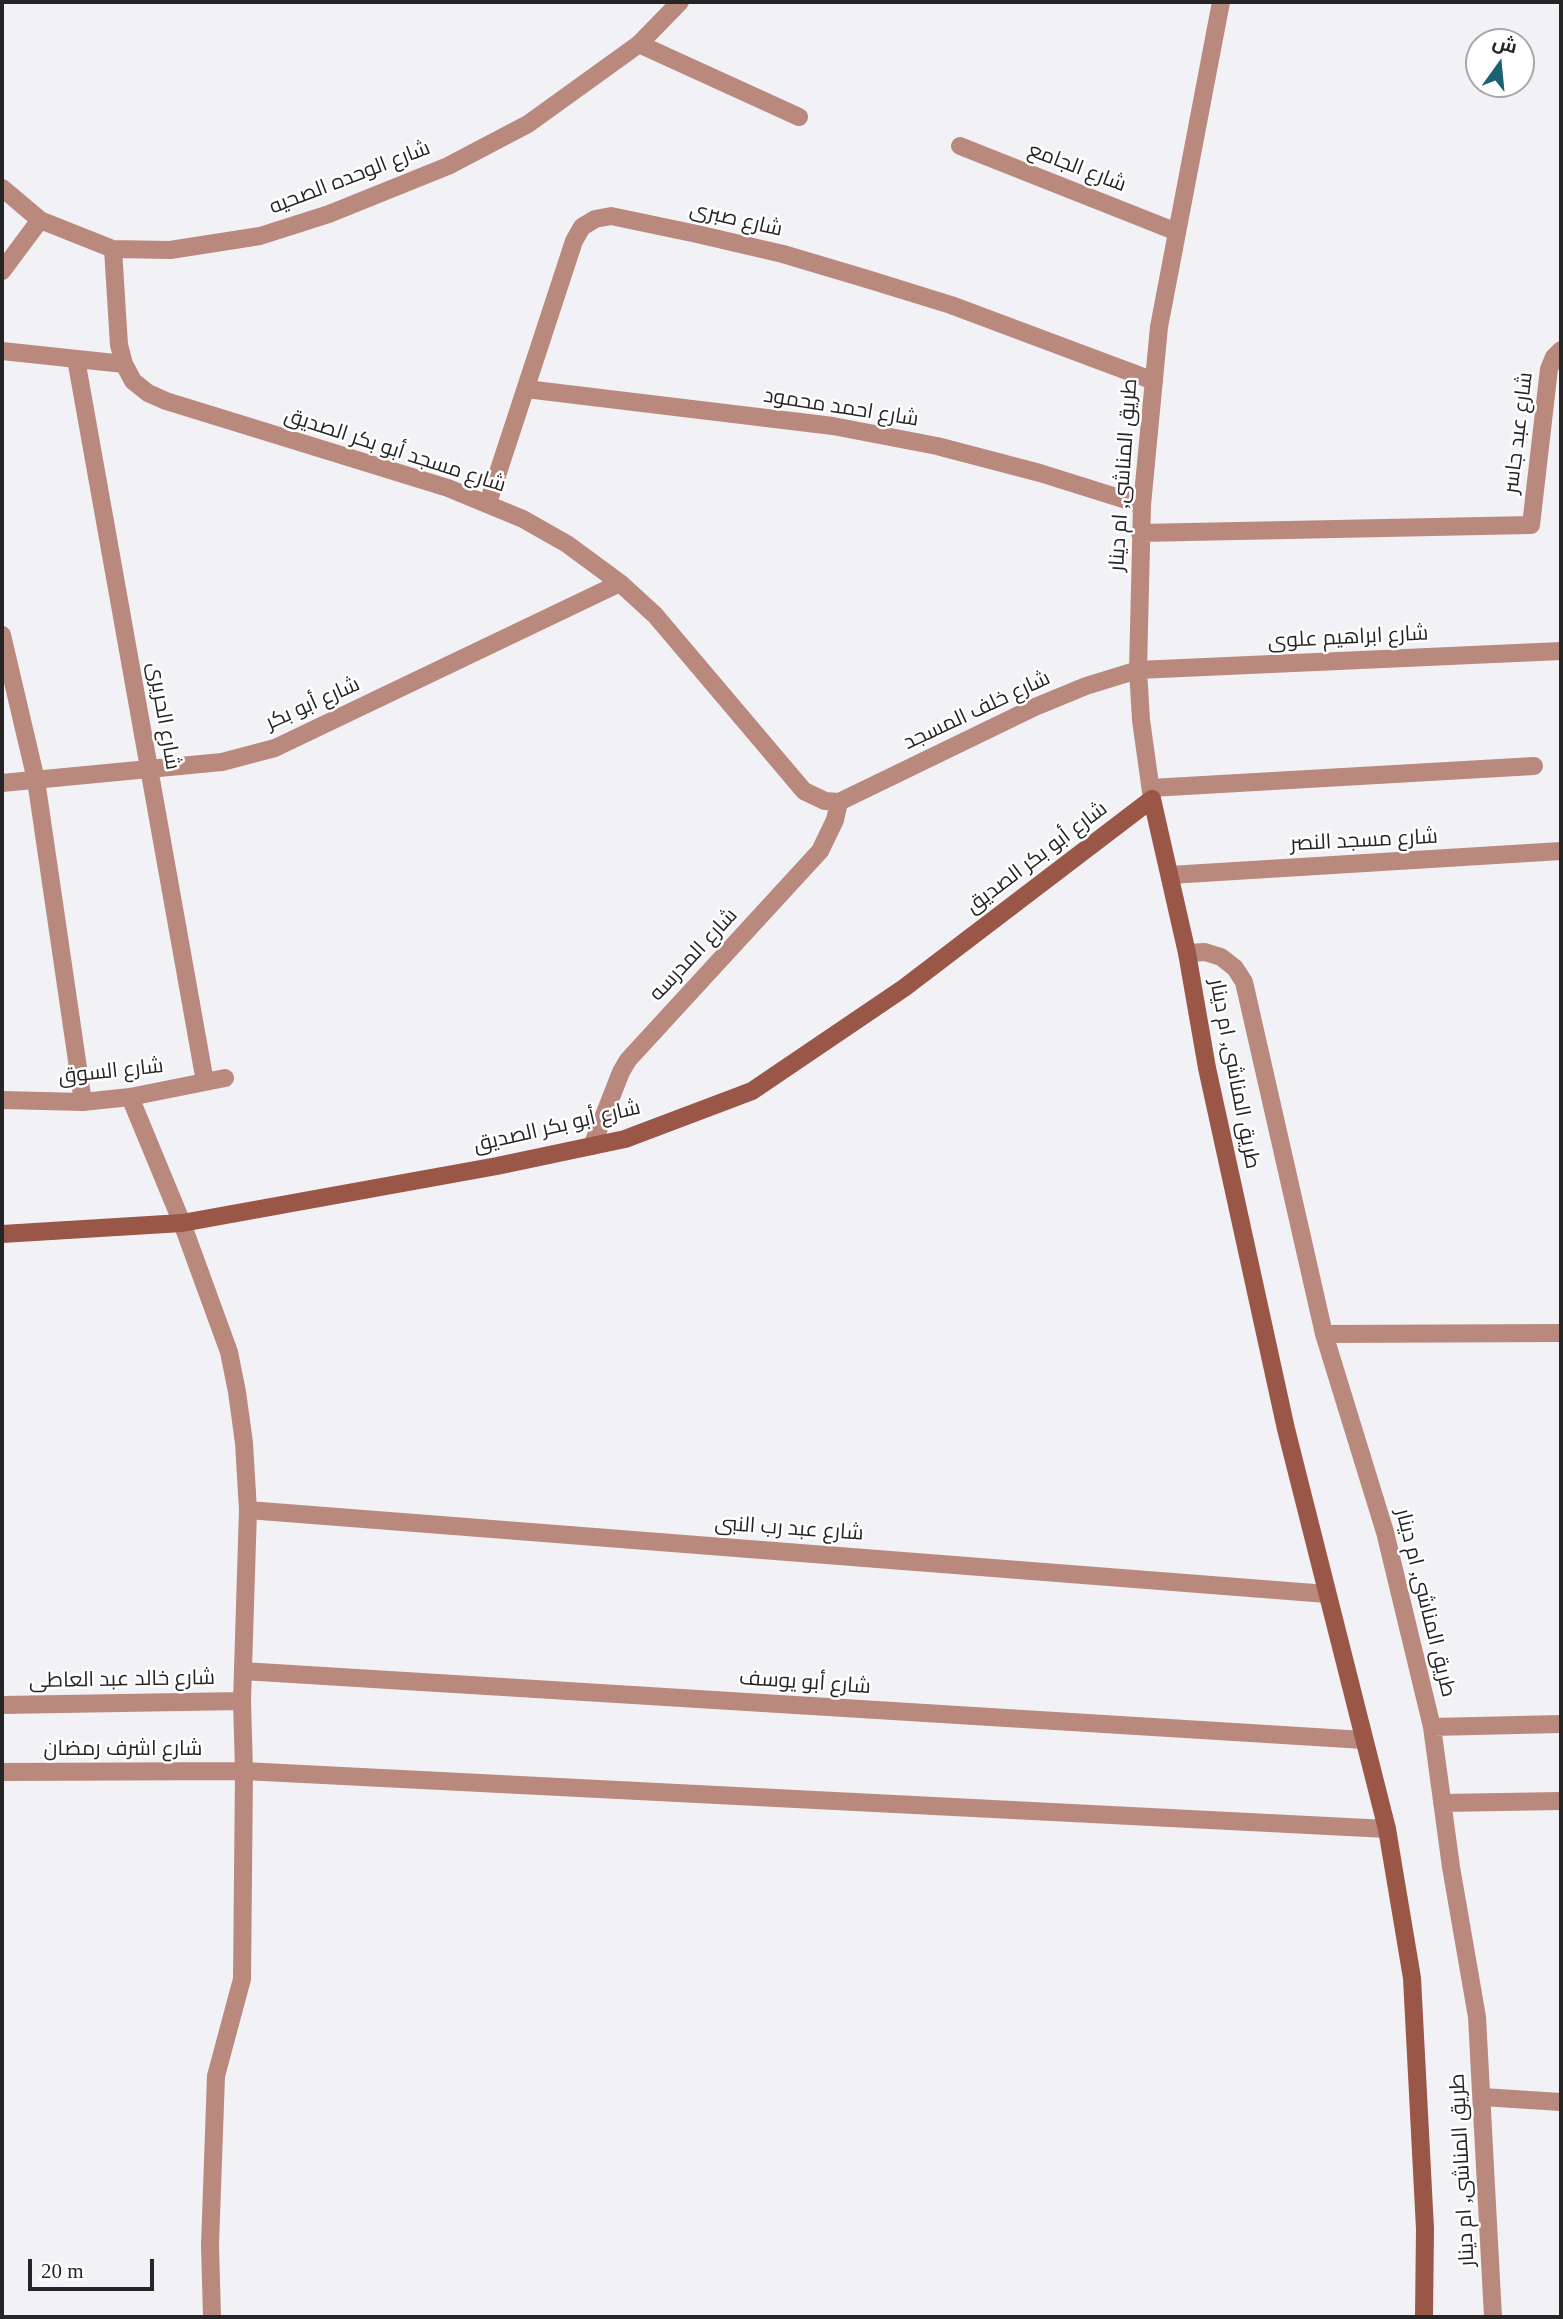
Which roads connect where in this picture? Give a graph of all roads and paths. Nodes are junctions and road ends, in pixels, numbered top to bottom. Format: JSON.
{"nodes":[{"id":1,"x":680,"y":2,"type":"edge"},
{"id":2,"x":1221,"y":2,"type":"edge"},
{"id":3,"x":639,"y":44,"type":"junction"},
{"id":4,"x":799,"y":117,"type":"dead end"},
{"id":5,"x":960,"y":146,"type":"dead end"},
{"id":6,"x":2,"y":188,"type":"edge"},
{"id":7,"x":40,"y":220,"type":"junction"},
{"id":8,"x":1178,"y":232,"type":"junction"},
{"id":9,"x":113,"y":249,"type":"junction"},
{"id":10,"x":2,"y":271,"type":"edge"},
{"id":11,"x":1561,"y":350,"type":"edge"},
{"id":12,"x":2,"y":351,"type":"edge"},
{"id":13,"x":76,"y":359,"type":"junction"},
{"id":14,"x":124,"y":364,"type":"junction"},
{"id":15,"x":1154,"y":381,"type":"junction"},
{"id":16,"x":526,"y":389,"type":"junction"},
{"id":17,"x":488,"y":503,"type":"junction"},
{"id":18,"x":1142,"y":505,"type":"junction"},
{"id":19,"x":1140,"y":533,"type":"junction"},
{"id":20,"x":620,"y":583,"type":"junction"},
{"id":21,"x":2,"y":635,"type":"edge"},
{"id":22,"x":1561,"y":651,"type":"edge"},
{"id":23,"x":1138,"y":670,"type":"junction"},
{"id":24,"x":1534,"y":766,"type":"dead end"},
{"id":25,"x":149,"y":769,"type":"junction"},
{"id":26,"x":36,"y":780,"type":"junction"},
{"id":27,"x":2,"y":783,"type":"edge"},
{"id":28,"x":1152,"y":794,"type":"junction"},
{"id":29,"x":839,"y":802,"type":"junction"},
{"id":30,"x":1561,"y":851,"type":"edge"},
{"id":31,"x":1170,"y":875,"type":"junction"},
{"id":32,"x":1187,"y":953,"type":"junction"},
{"id":33,"x":225,"y":1078,"type":"dead end"},
{"id":34,"x":205,"y":1082,"type":"junction"},
{"id":35,"x":130,"y":1097,"type":"junction"},
{"id":36,"x":2,"y":1100,"type":"edge"},
{"id":37,"x":83,"y":1102,"type":"junction"},
{"id":38,"x":592,"y":1146,"type":"junction"},
{"id":39,"x":182,"y":1223,"type":"junction"},
{"id":40,"x":2,"y":1234,"type":"edge"},
{"id":41,"x":1561,"y":1333,"type":"edge"},
{"id":42,"x":1324,"y":1334,"type":"junction"},
{"id":43,"x":248,"y":1510,"type":"junction"},
{"id":44,"x":1327,"y":1594,"type":"junction"},
{"id":45,"x":243,"y":1671,"type":"junction"},
{"id":46,"x":242,"y":1701,"type":"junction"},
{"id":47,"x":2,"y":1705,"type":"edge"},
{"id":48,"x":1561,"y":1724,"type":"edge"},
{"id":49,"x":1432,"y":1727,"type":"junction"},
{"id":50,"x":1364,"y":1741,"type":"junction"},
{"id":51,"x":244,"y":1771,"type":"junction"},
{"id":52,"x":2,"y":1772,"type":"edge"},
{"id":53,"x":1561,"y":1801,"type":"edge"},
{"id":54,"x":1442,"y":1803,"type":"junction"},
{"id":55,"x":1387,"y":1829,"type":"junction"},
{"id":56,"x":1482,"y":2097,"type":"junction"},
{"id":57,"x":1561,"y":2102,"type":"edge"},
{"id":58,"x":212,"y":2317,"type":"edge"},
{"id":59,"x":1424,"y":2317,"type":"edge"},
{"id":60,"x":1493,"y":2317,"type":"edge"}],
"edges":[{"from":1,"to":3,"type":"street","name":"شارع الوحده الصحيه"},
{"from":2,"to":8,"type":"street","name":"طريق المناشى, ام دينار"},
{"from":3,"to":4,"type":"street"},
{"from":3,"to":9,"type":"street","name":"شارع الوحده الصحيه"},
{"from":5,"to":8,"type":"street","name":"شارع الجامع"},
{"from":6,"to":7,"type":"street","name":"شارع الوحده الصحيه"},
{"from":7,"to":9,"type":"street","name":"شارع الوحده الصحيه"},
{"from":7,"to":10,"type":"street"},
{"from":8,"to":15,"type":"street","name":"طريق المناشى, ام دينار"},
{"from":9,"to":14,"type":"street","name":"شارع مسجد أبو بكر الصديق"},
{"from":11,"to":19,"type":"street","name":"شارع عبد جاسر"},
{"from":12,"to":13,"type":"street"},
{"from":13,"to":14,"type":"street"},
{"from":13,"to":25,"type":"street","name":"شارع الحريرى"},
{"from":14,"to":17,"type":"street","name":"شارع مسجد أبو بكر الصديق"},
{"from":15,"to":16,"type":"street","name":"شارع صبرى"},
{"from":15,"to":18,"type":"street","name":"طريق المناشى, ام دينار"},
{"from":16,"to":17,"type":"street","name":"شارع صبرى"},
{"from":16,"to":18,"type":"street","name":"شارع احمد محمود"},
{"from":17,"to":20,"type":"street","name":"شارع مسجد أبو بكر الصديق"},
{"from":18,"to":19,"type":"street","name":"طريق المناشى, ام دينار"},
{"from":19,"to":23,"type":"street","name":"طريق المناشى, ام دينار"},
{"from":20,"to":25,"type":"street","name":"شارع أبو بكر"},
{"from":20,"to":29,"type":"street","name":"شارع مسجد أبو بكر الصديق"},
{"from":21,"to":26,"type":"street"},
{"from":22,"to":23,"type":"street","name":"شارع ابراهيم علوى"},
{"from":23,"to":28,"type":"street","name":"طريق المناشى, ام دينار"},
{"from":23,"to":29,"type":"street","name":"شارع خلف المسجد"},
{"from":24,"to":28,"type":"street"},
{"from":25,"to":26,"type":"street","name":"شارع أبو بكر"},
{"from":25,"to":34,"type":"street","name":"شارع الحريرى"},
{"from":26,"to":27,"type":"street","name":"شارع أبو بكر"},
{"from":26,"to":37,"type":"street"},
{"from":28,"to":31,"type":"street","name":"طريق المناشى, ام دينار"},
{"from":28,"to":38,"type":"street","name":"شارع أبو بكر الصديق"},
{"from":29,"to":38,"type":"street","name":"شارع المدرسه"},
{"from":30,"to":31,"type":"street","name":"شارع مسجد النصر"},
{"from":31,"to":32,"type":"street","name":"طريق المناشى, ام دينار"},
{"from":32,"to":42,"type":"street","name":"طريق المناشى, ام دينار"},
{"from":32,"to":44,"type":"street","name":"طريق المناشى, ام دينار"},
{"from":33,"to":34,"type":"street","name":"شارع السوق"},
{"from":34,"to":35,"type":"street","name":"شارع السوق"},
{"from":35,"to":37,"type":"street","name":"شارع السوق"},
{"from":35,"to":39,"type":"street"},
{"from":36,"to":37,"type":"street","name":"شارع السوق"},
{"from":38,"to":39,"type":"street","name":"شارع أبو بكر الصديق"},
{"from":39,"to":40,"type":"street","name":"شارع أبو بكر الصديق"},
{"from":39,"to":43,"type":"street"},
{"from":41,"to":42,"type":"street"},
{"from":42,"to":49,"type":"street","name":"طريق المناشى, ام دينار"},
{"from":43,"to":44,"type":"street","name":"شارع عبد رب النبى"},
{"from":43,"to":45,"type":"street"},
{"from":44,"to":50,"type":"street","name":"طريق المناشى, ام دينار"},
{"from":45,"to":46,"type":"street"},
{"from":45,"to":50,"type":"street","name":"شارع أبو يوسف"},
{"from":46,"to":47,"type":"street","name":"شارع خالد عبد العاطى"},
{"from":46,"to":51,"type":"street"},
{"from":48,"to":49,"type":"street"},
{"from":49,"to":54,"type":"street","name":"طريق المناشى, ام دينار"},
{"from":50,"to":55,"type":"street","name":"طريق المناشى, ام دينار"},
{"from":51,"to":52,"type":"street","name":"شارع اشرف رمضان"},
{"from":51,"to":55,"type":"street","name":"شارع اشرف رمضان"},
{"from":51,"to":58,"type":"street"},
{"from":53,"to":54,"type":"street"},
{"from":54,"to":56,"type":"street","name":"طريق المناشى, ام دينار"},
{"from":55,"to":59,"type":"street","name":"طريق المناشى, ام دينار"},
{"from":56,"to":57,"type":"street"},
{"from":56,"to":60,"type":"street","name":"طريق المناشى, ام دينار"}]}
